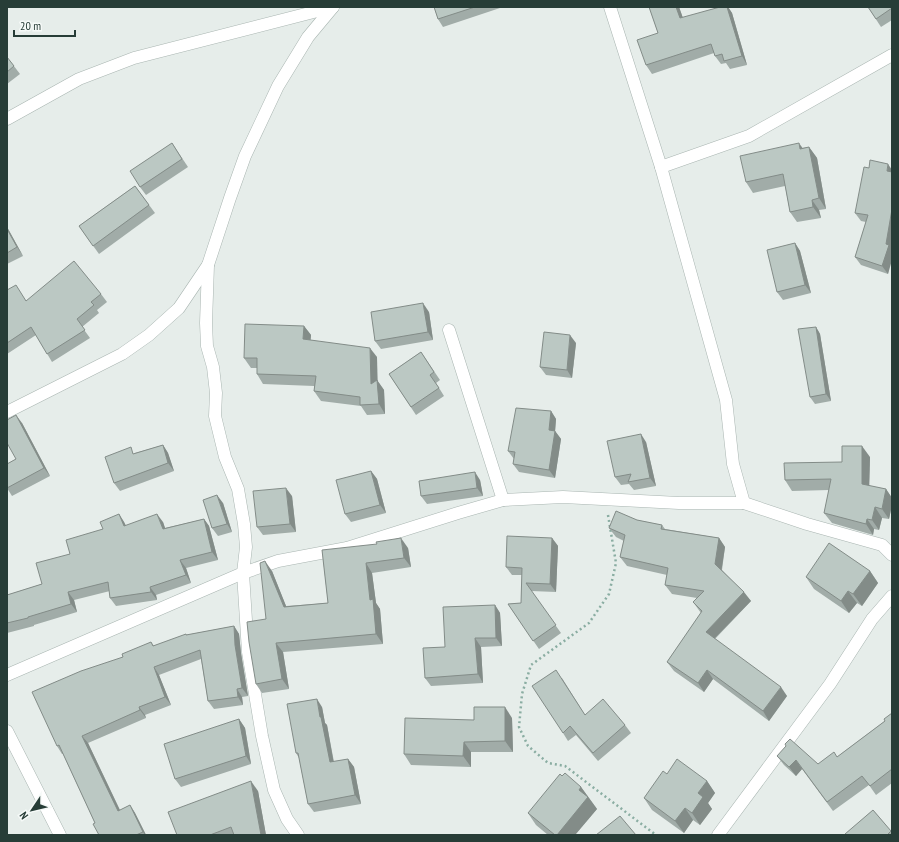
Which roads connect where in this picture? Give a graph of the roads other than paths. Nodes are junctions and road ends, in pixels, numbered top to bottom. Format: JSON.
{"nodes":[{"id":1,"x":333,"y":7,"type":"edge"},
{"id":2,"x":610,"y":7,"type":"edge"},
{"id":3,"x":892,"y":55,"type":"edge"},
{"id":4,"x":7,"y":119,"type":"edge"},
{"id":5,"x":661,"y":167,"type":"junction"},
{"id":6,"x":208,"y":265,"type":"junction"},
{"id":7,"x":450,"y":330,"type":"dead end"},
{"id":8,"x":7,"y":412,"type":"edge"},
{"id":9,"x":503,"y":500,"type":"junction"},
{"id":10,"x":744,"y":503,"type":"junction"},
{"id":11,"x":892,"y":555,"type":"edge"},
{"id":12,"x":243,"y":573,"type":"junction"},
{"id":13,"x":892,"y":596,"type":"edge"},
{"id":14,"x":7,"y":675,"type":"edge"},
{"id":15,"x":7,"y":731,"type":"edge"},
{"id":16,"x":60,"y":835,"type":"edge"},
{"id":17,"x":298,"y":835,"type":"edge"},
{"id":18,"x":718,"y":835,"type":"edge"}],
"edges":[{"from":1,"to":4,"type":"street"},
{"from":1,"to":6,"type":"street"},
{"from":2,"to":5,"type":"street"},
{"from":3,"to":5,"type":"street"},
{"from":5,"to":10,"type":"street"},
{"from":6,"to":8,"type":"street"},
{"from":6,"to":12,"type":"street"},
{"from":7,"to":9,"type":"street"},
{"from":9,"to":10,"type":"street"},
{"from":9,"to":12,"type":"street"},
{"from":10,"to":11,"type":"street"},
{"from":12,"to":14,"type":"street"},
{"from":12,"to":17,"type":"street"},
{"from":13,"to":18,"type":"street"},
{"from":15,"to":16,"type":"street"}]}
